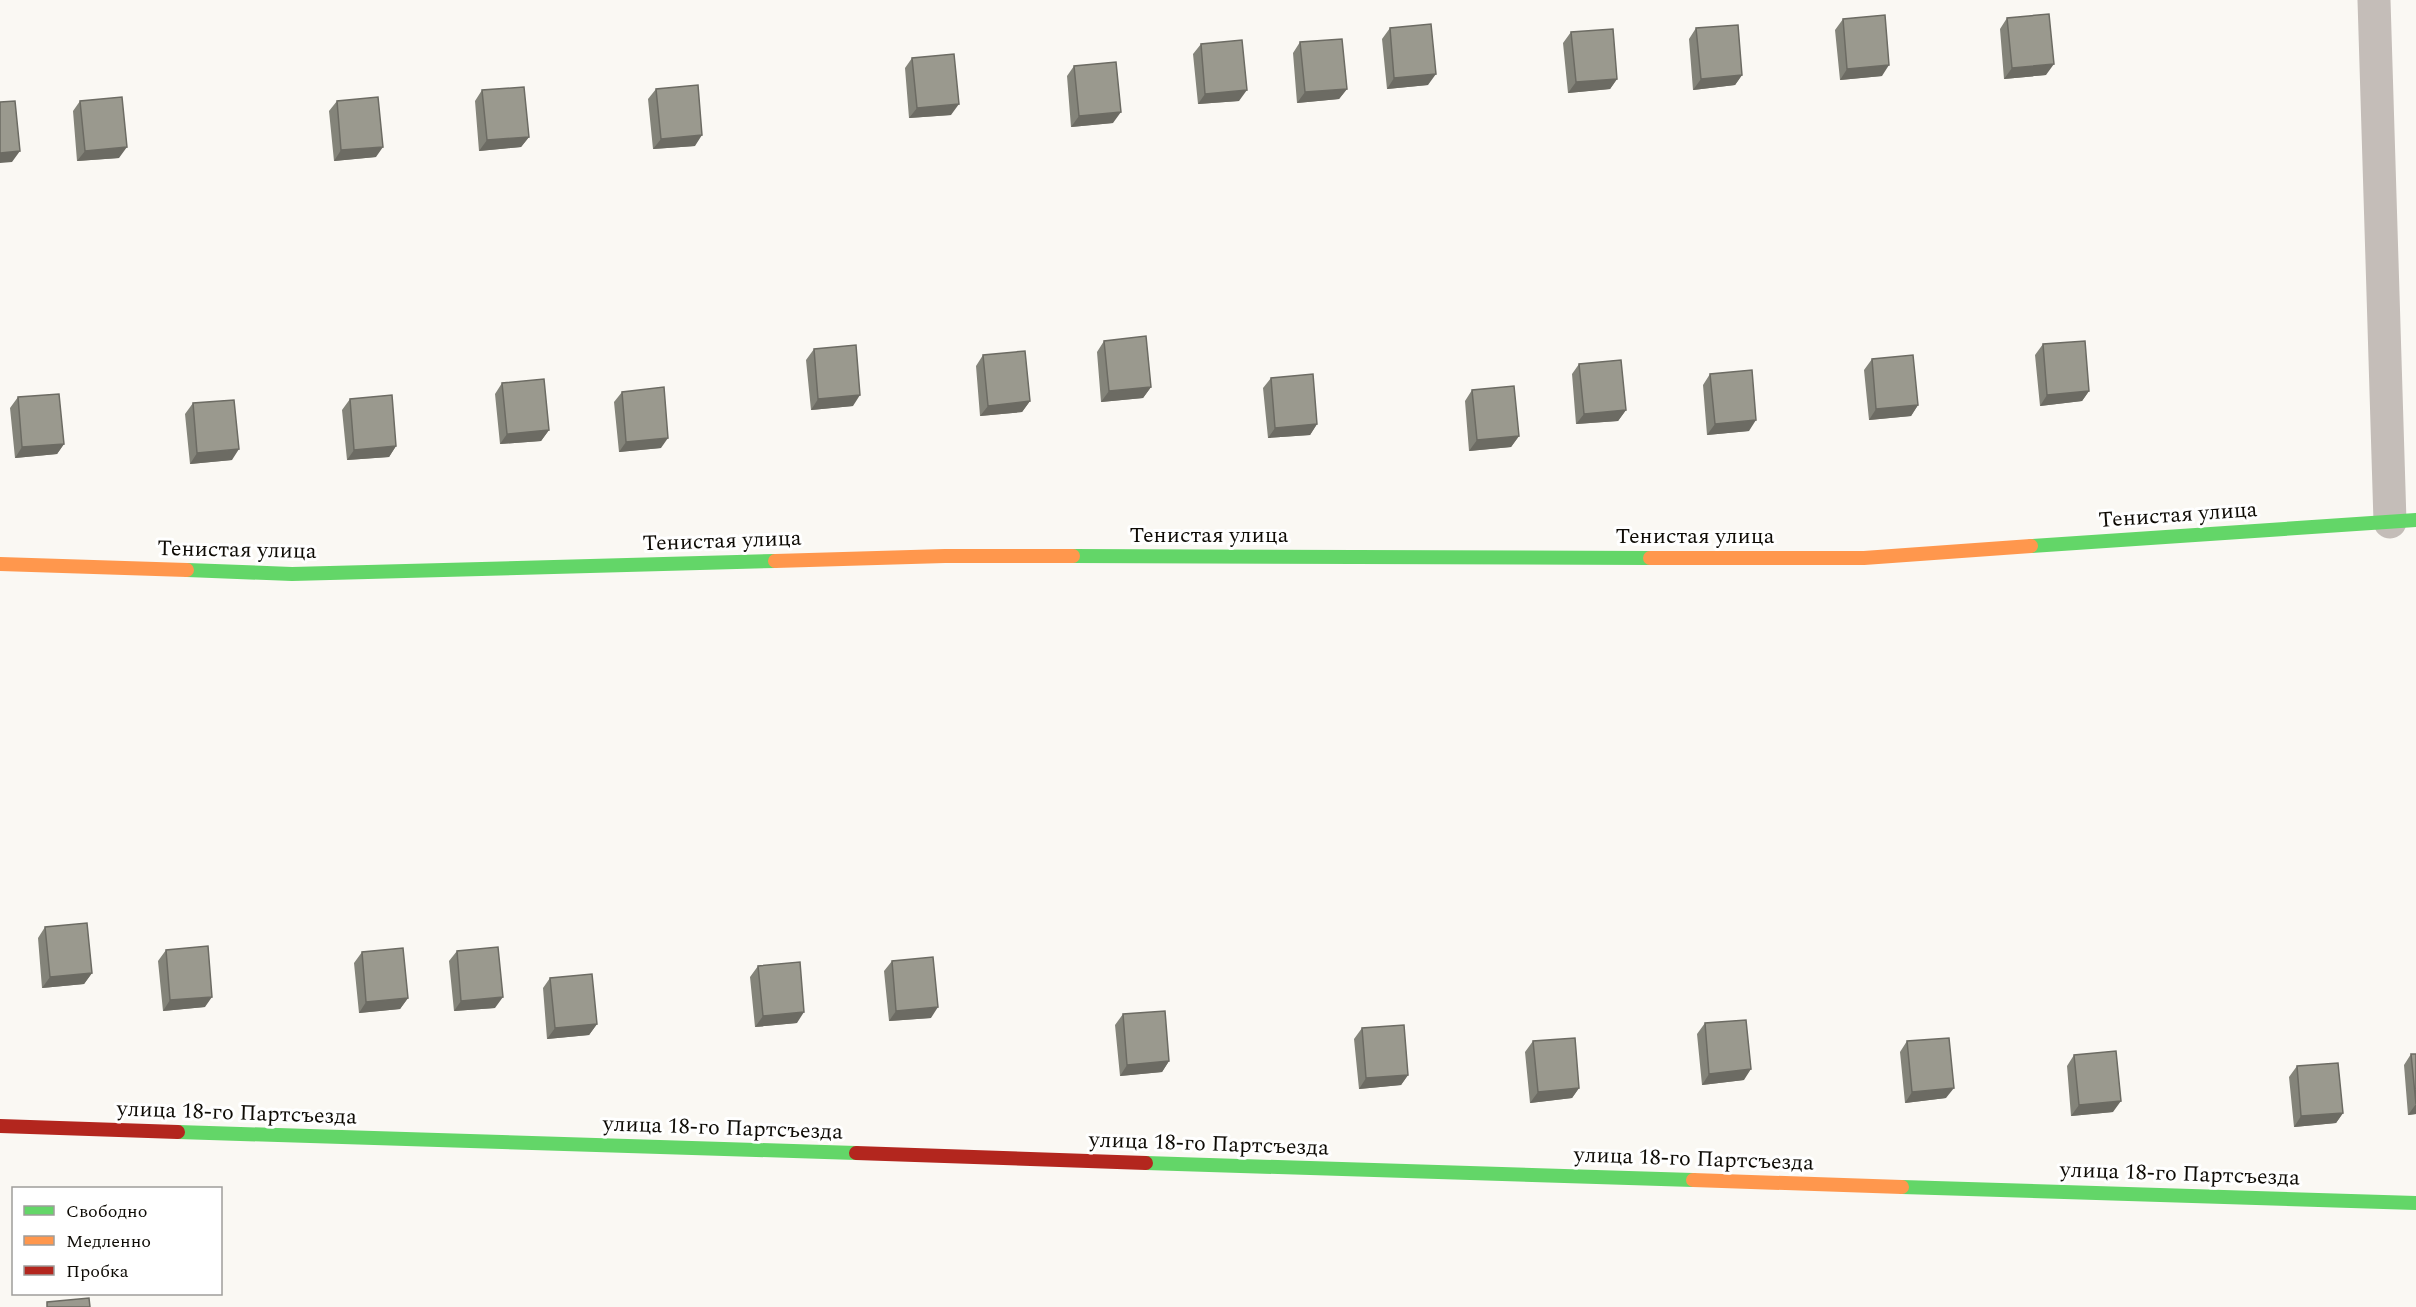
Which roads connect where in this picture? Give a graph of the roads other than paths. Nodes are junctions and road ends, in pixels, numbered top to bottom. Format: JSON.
{"nodes":[{"id":1,"x":2374,"y":0,"type":"edge"},
{"id":2,"x":2403,"y":521,"type":"edge"},
{"id":3,"x":0,"y":564,"type":"edge"},
{"id":4,"x":0,"y":1126,"type":"edge"},
{"id":5,"x":2416,"y":1203,"type":"edge"}],
"edges":[{"from":1,"to":2,"type":"street"},
{"from":2,"to":3,"type":"street","name":"Тенистая улица"},
{"from":4,"to":5,"type":"street","name":"улица 18-го Партсъезда"}]}
